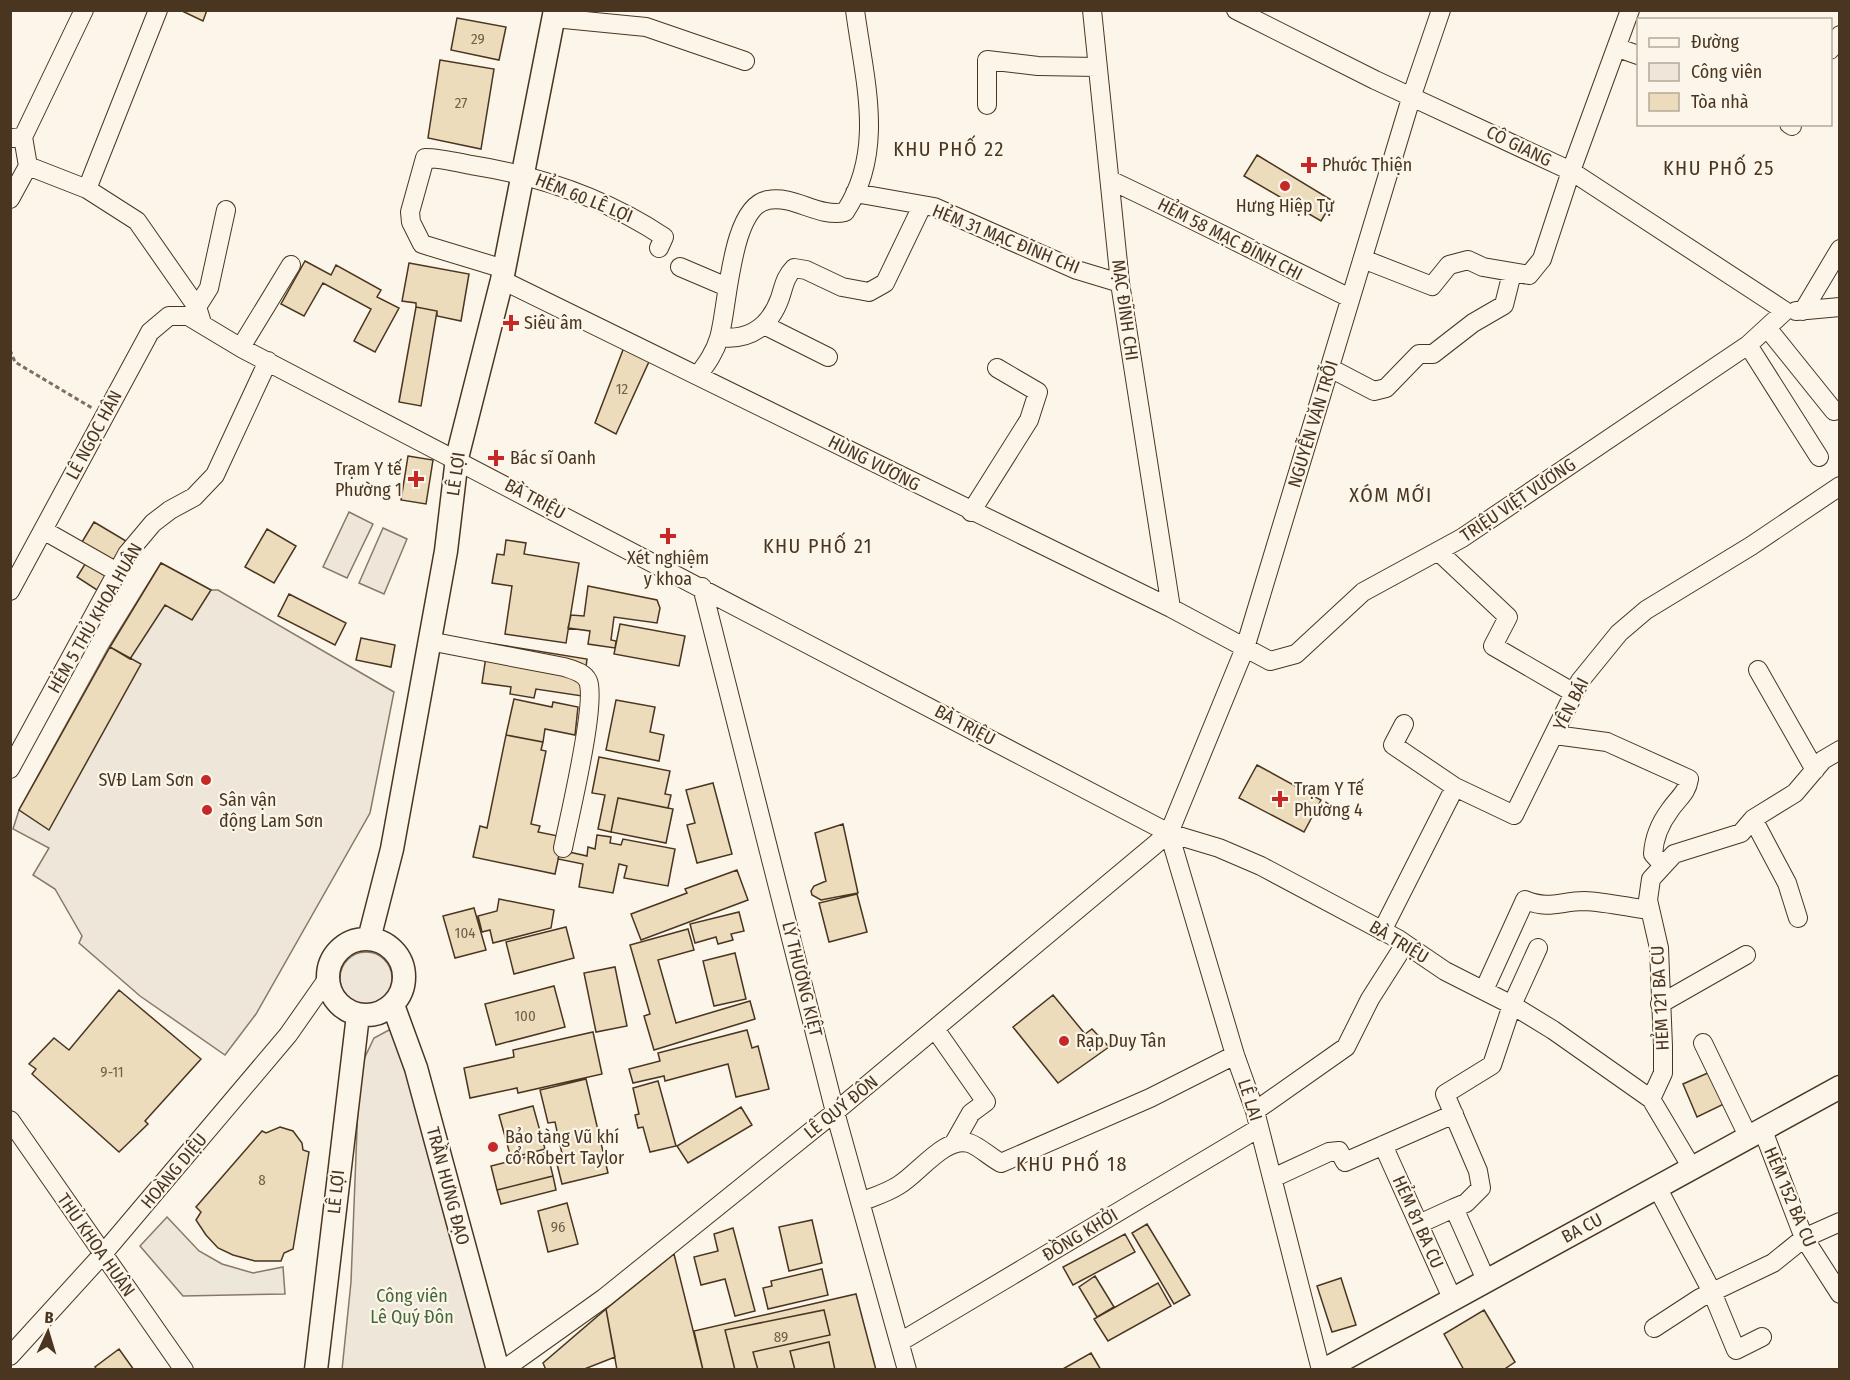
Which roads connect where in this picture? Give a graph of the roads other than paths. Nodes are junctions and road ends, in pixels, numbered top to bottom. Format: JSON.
{"nodes":[{"id":1,"x":84,"y":10,"type":"edge"},
{"id":2,"x":158,"y":10,"type":"edge"},
{"id":3,"x":855,"y":10,"type":"edge"},
{"id":4,"x":1092,"y":10,"type":"edge"},
{"id":5,"x":1441,"y":10,"type":"edge"},
{"id":6,"x":1630,"y":10,"type":"edge"},
{"id":7,"x":1244,"y":12,"type":"edge"},
{"id":8,"x":554,"y":14,"type":"edge"},
{"id":9,"x":1618,"y":48,"type":"junction"},
{"id":10,"x":1637,"y":55,"type":"edge"},
{"id":11,"x":744,"y":61,"type":"dead end"},
{"id":12,"x":1097,"y":67,"type":"junction"},
{"id":13,"x":1412,"y":95,"type":"junction"},
{"id":14,"x":987,"y":105,"type":"dead end"},
{"id":15,"x":16,"y":137,"type":"edge"},
{"id":16,"x":28,"y":166,"type":"junction"},
{"id":17,"x":1571,"y":171,"type":"junction"},
{"id":18,"x":523,"y":173,"type":"junction"},
{"id":19,"x":1110,"y":180,"type":"junction"},
{"id":20,"x":87,"y":189,"type":"junction"},
{"id":21,"x":855,"y":193,"type":"junction"},
{"id":22,"x":10,"y":199,"type":"edge"},
{"id":23,"x":922,"y":206,"type":"junction"},
{"id":24,"x":226,"y":210,"type":"dead end"},
{"id":25,"x":659,"y":248,"type":"dead end"},
{"id":26,"x":1839,"y":249,"type":"edge"},
{"id":27,"x":1364,"y":260,"type":"junction"},
{"id":28,"x":291,"y":265,"type":"dead end"},
{"id":29,"x":680,"y":267,"type":"dead end"},
{"id":30,"x":1512,"y":273,"type":"junction"},
{"id":31,"x":503,"y":275,"type":"junction"},
{"id":32,"x":1120,"y":283,"type":"junction"},
{"id":33,"x":727,"y":287,"type":"junction"},
{"id":34,"x":1350,"y":298,"type":"junction"},
{"id":35,"x":1839,"y":306,"type":"edge"},
{"id":36,"x":1794,"y":311,"type":"junction"},
{"id":37,"x":199,"y":315,"type":"junction"},
{"id":38,"x":766,"y":326,"type":"junction"},
{"id":39,"x":1768,"y":329,"type":"junction"},
{"id":40,"x":720,"y":337,"type":"junction"},
{"id":41,"x":1748,"y":345,"type":"junction"},
{"id":42,"x":242,"y":347,"type":"junction"},
{"id":43,"x":828,"y":357,"type":"dead end"},
{"id":44,"x":268,"y":361,"type":"junction"},
{"id":45,"x":997,"y":368,"type":"dead end"},
{"id":46,"x":1330,"y":368,"type":"junction"},
{"id":47,"x":699,"y":374,"type":"junction"},
{"id":48,"x":1834,"y":411,"type":"dead end"},
{"id":49,"x":1820,"y":457,"type":"dead end"},
{"id":50,"x":457,"y":458,"type":"junction"},
{"id":51,"x":1839,"y":486,"type":"edge"},
{"id":52,"x":971,"y":512,"type":"junction"},
{"id":53,"x":43,"y":530,"type":"junction"},
{"id":54,"x":1439,"y":552,"type":"junction"},
{"id":55,"x":117,"y":572,"type":"junction"},
{"id":56,"x":702,"y":587,"type":"junction"},
{"id":57,"x":10,"y":591,"type":"edge"},
{"id":58,"x":1171,"y":608,"type":"junction"},
{"id":59,"x":429,"y":641,"type":"junction"},
{"id":60,"x":1245,"y":648,"type":"junction"},
{"id":61,"x":1758,"y":669,"type":"dead end"},
{"id":62,"x":1574,"y":693,"type":"junction"},
{"id":63,"x":1404,"y":724,"type":"dead end"},
{"id":64,"x":1555,"y":735,"type":"junction"},
{"id":65,"x":1839,"y":750,"type":"edge"},
{"id":66,"x":10,"y":769,"type":"edge"},
{"id":67,"x":1815,"y":770,"type":"junction"},
{"id":68,"x":1455,"y":787,"type":"junction"},
{"id":69,"x":1753,"y":819,"type":"junction"},
{"id":70,"x":1169,"y":832,"type":"junction"},
{"id":71,"x":563,"y":848,"type":"dead end"},
{"id":72,"x":1663,"y":865,"type":"junction"},
{"id":73,"x":1649,"y":910,"type":"junction"},
{"id":74,"x":1798,"y":918,"type":"dead end"},
{"id":75,"x":1382,"y":931,"type":"junction"},
{"id":76,"x":369,"y":939,"type":"junction"},
{"id":77,"x":1405,"y":944,"type":"junction"},
{"id":78,"x":1538,"y":948,"type":"dead end"},
{"id":79,"x":1746,"y":955,"type":"dead end"},
{"id":80,"x":328,"y":978,"type":"junction"},
{"id":81,"x":1484,"y":990,"type":"junction"},
{"id":82,"x":1660,"y":1004,"type":"junction"},
{"id":83,"x":393,"y":1005,"type":"junction"},
{"id":84,"x":1512,"y":1005,"type":"junction"},
{"id":85,"x":358,"y":1015,"type":"junction"},
{"id":86,"x":935,"y":1029,"type":"junction"},
{"id":87,"x":1703,"y":1042,"type":"dead end"},
{"id":88,"x":1235,"y":1055,"type":"junction"},
{"id":89,"x":1839,"y":1087,"type":"edge"},
{"id":90,"x":1651,"y":1100,"type":"junction"},
{"id":91,"x":835,"y":1112,"type":"junction"},
{"id":92,"x":1454,"y":1114,"type":"junction"},
{"id":93,"x":10,"y":1120,"type":"edge"},
{"id":94,"x":1257,"y":1120,"type":"junction"},
{"id":95,"x":1755,"y":1132,"type":"junction"},
{"id":96,"x":954,"y":1143,"type":"junction"},
{"id":97,"x":1383,"y":1145,"type":"junction"},
{"id":98,"x":1692,"y":1168,"type":"junction"},
{"id":99,"x":1273,"y":1178,"type":"junction"},
{"id":100,"x":1658,"y":1187,"type":"junction"},
{"id":101,"x":860,"y":1202,"type":"junction"},
{"id":102,"x":1454,"y":1208,"type":"junction"},
{"id":103,"x":1839,"y":1222,"type":"edge"},
{"id":104,"x":1419,"y":1224,"type":"junction"},
{"id":105,"x":1804,"y":1238,"type":"junction"},
{"id":106,"x":102,"y":1255,"type":"junction"},
{"id":107,"x":1486,"y":1280,"type":"junction"},
{"id":108,"x":1712,"y":1292,"type":"junction"},
{"id":109,"x":1839,"y":1294,"type":"edge"},
{"id":110,"x":1452,"y":1299,"type":"junction"},
{"id":111,"x":1654,"y":1328,"type":"dead end"},
{"id":112,"x":1762,"y":1337,"type":"dead end"},
{"id":113,"x":900,"y":1342,"type":"junction"},
{"id":114,"x":10,"y":1356,"type":"edge"},
{"id":115,"x":184,"y":1370,"type":"edge"},
{"id":116,"x":316,"y":1370,"type":"edge"},
{"id":117,"x":498,"y":1370,"type":"edge"},
{"id":118,"x":503,"y":1370,"type":"edge"},
{"id":119,"x":907,"y":1370,"type":"edge"},
{"id":120,"x":1322,"y":1370,"type":"edge"}],
"edges":[{"from":1,"to":15,"type":"street"},
{"from":2,"to":20,"type":"street"},
{"from":3,"to":21,"type":"street"},
{"from":4,"to":12,"type":"street","name":"MẠC ĐĨNH CHI"},
{"from":5,"to":13,"type":"street","name":"NGUYỄN VĂN TRỖI"},
{"from":6,"to":9,"type":"street"},
{"from":7,"to":13,"type":"street","name":"CÔ GIANG"},
{"from":8,"to":11,"type":"street"},
{"from":8,"to":18,"type":"main road","name":"LÊ LỢI"},
{"from":9,"to":10,"type":"street"},
{"from":9,"to":17,"type":"street"},
{"from":12,"to":14,"type":"street"},
{"from":12,"to":19,"type":"street","name":"MẠC ĐĨNH CHI"},
{"from":13,"to":17,"type":"street","name":"CÔ GIANG"},
{"from":13,"to":27,"type":"street","name":"NGUYỄN VĂN TRỖI"},
{"from":15,"to":16,"type":"street"},
{"from":16,"to":20,"type":"street"},
{"from":16,"to":22,"type":"street"},
{"from":17,"to":30,"type":"street"},
{"from":17,"to":36,"type":"street","name":"CÔ GIANG"},
{"from":18,"to":25,"type":"street","name":"HẺM 60 LÊ LỢI"},
{"from":18,"to":31,"type":"main road","name":"LÊ LỢI"},
{"from":18,"to":31,"type":"street","name":"HÙNG VƯƠNG"},
{"from":19,"to":32,"type":"street","name":"MẠC ĐĨNH CHI"},
{"from":19,"to":34,"type":"street","name":"HẺM 58 MẠC ĐĨNH CHI"},
{"from":20,"to":37,"type":"street"},
{"from":21,"to":23,"type":"street","name":"HẺM 31 MẠC ĐĨNH CHI"},
{"from":21,"to":33,"type":"street"},
{"from":23,"to":32,"type":"street","name":"HẺM 31 MẠC ĐĨNH CHI"},
{"from":23,"to":38,"type":"street"},
{"from":24,"to":37,"type":"street"},
{"from":26,"to":36,"type":"street","name":"TRIỆU VIỆT VƯƠNG"},
{"from":27,"to":30,"type":"street"},
{"from":27,"to":34,"type":"street","name":"NGUYỄN VĂN TRỖI"},
{"from":28,"to":42,"type":"street"},
{"from":29,"to":33,"type":"street"},
{"from":30,"to":46,"type":"street"},
{"from":31,"to":47,"type":"street","name":"HÙNG VƯƠNG"},
{"from":31,"to":50,"type":"main road","name":"LÊ LỢI"},
{"from":32,"to":58,"type":"street","name":"MẠC ĐĨNH CHI"},
{"from":33,"to":40,"type":"street"},
{"from":34,"to":46,"type":"street","name":"NGUYỄN VĂN TRỖI"},
{"from":35,"to":36,"type":"street"},
{"from":36,"to":39,"type":"street","name":"TRIỆU VIỆT VƯƠNG"},
{"from":37,"to":42,"type":"street","name":"BÀ TRIỆU"},
{"from":37,"to":53,"type":"street","name":"LÊ NGỌC HÂN"},
{"from":38,"to":40,"type":"street"},
{"from":38,"to":43,"type":"street"},
{"from":39,"to":41,"type":"street","name":"TRIỆU VIỆT VƯƠNG"},
{"from":39,"to":48,"type":"street"},
{"from":40,"to":47,"type":"street"},
{"from":41,"to":49,"type":"street"},
{"from":41,"to":54,"type":"street","name":"TRIỆU VIỆT VƯƠNG"},
{"from":42,"to":44,"type":"street","name":"BÀ TRIỆU"},
{"from":44,"to":50,"type":"street","name":"BÀ TRIỆU"},
{"from":44,"to":55,"type":"street","name":"HẺM 5 THỦ KHOA HUÂN"},
{"from":45,"to":52,"type":"street"},
{"from":46,"to":60,"type":"street","name":"NGUYỄN VĂN TRỖI"},
{"from":47,"to":52,"type":"street","name":"HÙNG VƯƠNG"},
{"from":50,"to":56,"type":"street","name":"BÀ TRIỆU"},
{"from":50,"to":59,"type":"main road","name":"LÊ LỢI"},
{"from":51,"to":62,"type":"street","name":"YÊN BÁI"},
{"from":52,"to":58,"type":"street","name":"HÙNG VƯƠNG"},
{"from":53,"to":55,"type":"street"},
{"from":53,"to":57,"type":"street","name":"LÊ NGỌC HÂN"},
{"from":54,"to":60,"type":"street","name":"TRIỆU VIỆT VƯƠNG"},
{"from":54,"to":62,"type":"street"},
{"from":55,"to":66,"type":"street","name":"HẺM 5 THỦ KHOA HUÂN"},
{"from":56,"to":70,"type":"street","name":"BÀ TRIỆU"},
{"from":56,"to":91,"type":"street","name":"LÝ THƯỜNG KIỆT"},
{"from":58,"to":60,"type":"street","name":"HÙNG VƯƠNG"},
{"from":59,"to":71,"type":"street"},
{"from":59,"to":76,"type":"main road","name":"LÊ LỢI"},
{"from":60,"to":70,"type":"street","name":"NGUYỄN VĂN TRỖI"},
{"from":61,"to":67,"type":"street"},
{"from":62,"to":64,"type":"street","name":"YÊN BÁI"},
{"from":63,"to":68,"type":"street"},
{"from":64,"to":68,"type":"street","name":"YÊN BÁI"},
{"from":64,"to":72,"type":"street"},
{"from":65,"to":67,"type":"street"},
{"from":67,"to":69,"type":"street"},
{"from":68,"to":75,"type":"street"},
{"from":69,"to":72,"type":"street"},
{"from":69,"to":74,"type":"street"},
{"from":70,"to":75,"type":"street","name":"BÀ TRIỆU"},
{"from":70,"to":86,"type":"street","name":"LÊ QUÝ ĐÔN"},
{"from":70,"to":88,"type":"street","name":"LÊ LAI"},
{"from":72,"to":73,"type":"street","name":"HẺM 121 BA CU"},
{"from":73,"to":81,"type":"street"},
{"from":73,"to":82,"type":"street","name":"HẺM 121 BA CU"},
{"from":75,"to":77,"type":"street","name":"BÀ TRIỆU"},
{"from":76,"to":80,"type":"main road"},
{"from":76,"to":83,"type":"main road"},
{"from":77,"to":81,"type":"street","name":"BÀ TRIỆU"},
{"from":77,"to":94,"type":"street","name":"ĐỒNG KHỞI"},
{"from":78,"to":84,"type":"street"},
{"from":79,"to":82,"type":"street"},
{"from":80,"to":85,"type":"main road"},
{"from":80,"to":106,"type":"street","name":"HOÀNG DIỆU"},
{"from":81,"to":84,"type":"street","name":"BÀ TRIỆU"},
{"from":82,"to":90,"type":"street","name":"HẺM 121 BA CU"},
{"from":83,"to":85,"type":"main road"},
{"from":83,"to":117,"type":"main road","name":"TRẦN HƯNG ĐẠO"},
{"from":84,"to":90,"type":"street","name":"BÀ TRIỆU"},
{"from":84,"to":92,"type":"street"},
{"from":85,"to":116,"type":"main road","name":"LÊ LỢI"},
{"from":86,"to":91,"type":"street","name":"LÊ QUÝ ĐÔN"},
{"from":86,"to":96,"type":"street"},
{"from":87,"to":95,"type":"street","name":"HẺM 152 BA CU"},
{"from":88,"to":94,"type":"street","name":"LÊ LAI"},
{"from":88,"to":96,"type":"street"},
{"from":89,"to":95,"type":"main road","name":"BA CU"},
{"from":90,"to":98,"type":"street","name":"BÀ TRIỆU"},
{"from":91,"to":101,"type":"street","name":"LÝ THƯỜNG KIỆT"},
{"from":91,"to":118,"type":"street","name":"LÊ QUÝ ĐÔN"},
{"from":92,"to":97,"type":"street"},
{"from":92,"to":102,"type":"street"},
{"from":93,"to":106,"type":"street","name":"THỦ KHOA HUÂN"},
{"from":94,"to":99,"type":"street","name":"LÊ LAI"},
{"from":94,"to":113,"type":"street","name":"ĐỒNG KHỞI"},
{"from":95,"to":98,"type":"main road","name":"BA CU"},
{"from":95,"to":105,"type":"street","name":"HẺM 152 BA CU"},
{"from":96,"to":101,"type":"street"},
{"from":97,"to":99,"type":"street"},
{"from":97,"to":104,"type":"street","name":"HẺM 81 BA CU"},
{"from":98,"to":100,"type":"main road","name":"BA CU"},
{"from":99,"to":120,"type":"street","name":"LÊ LAI"},
{"from":100,"to":107,"type":"main road","name":"BA CU"},
{"from":100,"to":108,"type":"street"},
{"from":101,"to":113,"type":"street","name":"LÝ THƯỜNG KIỆT"},
{"from":102,"to":104,"type":"street"},
{"from":102,"to":107,"type":"street"},
{"from":103,"to":105,"type":"street"},
{"from":104,"to":110,"type":"street","name":"HẺM 81 BA CU"},
{"from":105,"to":108,"type":"street"},
{"from":105,"to":109,"type":"street","name":"HẺM 152 BA CU"},
{"from":106,"to":114,"type":"street","name":"HOÀNG DIỆU"},
{"from":106,"to":115,"type":"street","name":"THỦ KHOA HUÂN"},
{"from":107,"to":110,"type":"main road","name":"BA CU"},
{"from":108,"to":111,"type":"street"},
{"from":108,"to":112,"type":"street"},
{"from":110,"to":120,"type":"main road","name":"BA CU"},
{"from":113,"to":119,"type":"street","name":"LÝ THƯỜNG KIỆT"}]}
